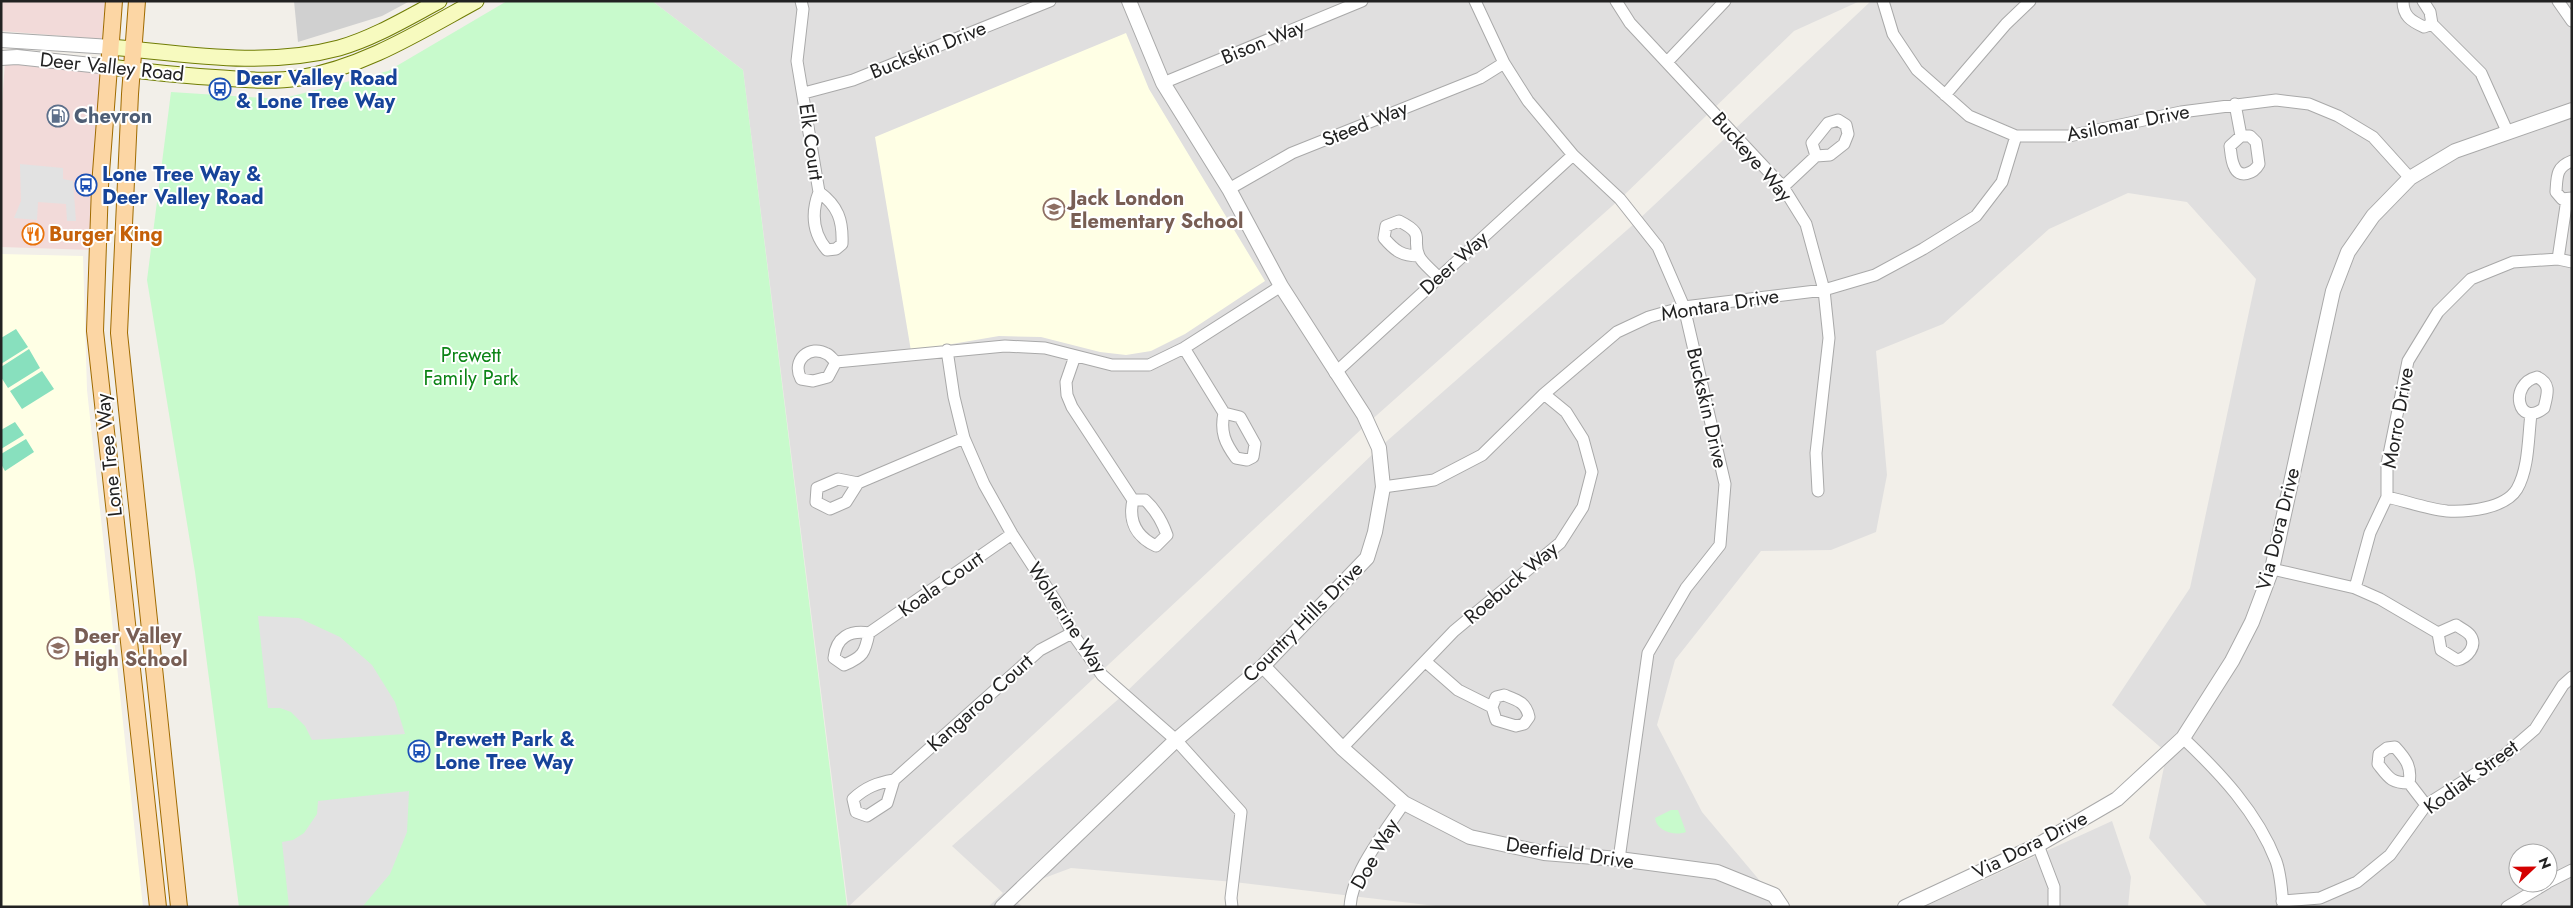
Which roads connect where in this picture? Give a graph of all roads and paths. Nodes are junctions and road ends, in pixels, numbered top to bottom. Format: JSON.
{"nodes":[{"id":1,"x":114,"y":1,"type":"edge"},
{"id":2,"x":137,"y":1,"type":"edge"},
{"id":3,"x":439,"y":1,"type":"edge"},
{"id":4,"x":476,"y":1,"type":"edge"},
{"id":5,"x":801,"y":1,"type":"edge"},
{"id":6,"x":1050,"y":1,"type":"edge"},
{"id":7,"x":1129,"y":1,"type":"edge"},
{"id":8,"x":1362,"y":1,"type":"edge"},
{"id":9,"x":1476,"y":1,"type":"edge"},
{"id":10,"x":1616,"y":1,"type":"edge"},
{"id":11,"x":1725,"y":1,"type":"edge"},
{"id":12,"x":1883,"y":1,"type":"edge"},
{"id":13,"x":2030,"y":1,"type":"edge"},
{"id":14,"x":2403,"y":1,"type":"edge"},
{"id":15,"x":2423,"y":1,"type":"edge"},
{"id":16,"x":2558,"y":1,"type":"edge"},
{"id":17,"x":2572,"y":21,"type":"edge"},
{"id":18,"x":2432,"y":24,"type":"junction"},
{"id":19,"x":1,"y":40,"type":"edge"},
{"id":20,"x":111,"y":47,"type":"junction"},
{"id":21,"x":133,"y":49,"type":"junction"},
{"id":22,"x":1,"y":58,"type":"edge"},
{"id":23,"x":1668,"y":61,"type":"junction"},
{"id":24,"x":1504,"y":63,"type":"junction"},
{"id":25,"x":110,"y":67,"type":"junction"},
{"id":26,"x":132,"y":70,"type":"junction"},
{"id":27,"x":1163,"y":83,"type":"junction"},
{"id":28,"x":804,"y":93,"type":"junction"},
{"id":29,"x":1945,"y":95,"type":"junction"},
{"id":30,"x":2235,"y":104,"type":"junction"},
{"id":31,"x":2572,"y":110,"type":"edge"},
{"id":32,"x":2507,"y":131,"type":"junction"},
{"id":33,"x":2016,"y":136,"type":"junction"},
{"id":34,"x":2241,"y":136,"type":"dead end"},
{"id":35,"x":1573,"y":155,"type":"junction"},
{"id":36,"x":1816,"y":156,"type":"dead end"},
{"id":37,"x":2572,"y":161,"type":"edge"},
{"id":38,"x":2410,"y":178,"type":"junction"},
{"id":39,"x":1783,"y":187,"type":"junction"},
{"id":40,"x":1229,"y":190,"type":"junction"},
{"id":41,"x":819,"y":192,"type":"dead end"},
{"id":42,"x":2569,"y":199,"type":"edge"},
{"id":43,"x":1419,"y":256,"type":"dead end"},
{"id":44,"x":2558,"y":259,"type":"junction"},
{"id":45,"x":2572,"y":262,"type":"edge"},
{"id":46,"x":1438,"y":277,"type":"junction"},
{"id":47,"x":1281,"y":286,"type":"junction"},
{"id":48,"x":1824,"y":290,"type":"junction"},
{"id":49,"x":1684,"y":307,"type":"junction"},
{"id":50,"x":1184,"y":348,"type":"junction"},
{"id":51,"x":947,"y":350,"type":"junction"},
{"id":52,"x":1075,"y":356,"type":"junction"},
{"id":53,"x":836,"y":362,"type":"dead end"},
{"id":54,"x":1335,"y":372,"type":"junction"},
{"id":55,"x":1544,"y":394,"type":"junction"},
{"id":56,"x":1224,"y":413,"type":"dead end"},
{"id":57,"x":2531,"y":414,"type":"dead end"},
{"id":58,"x":964,"y":438,"type":"junction"},
{"id":59,"x":858,"y":483,"type":"dead end"},
{"id":60,"x":1383,"y":487,"type":"junction"},
{"id":61,"x":1818,"y":491,"type":"dead end"},
{"id":62,"x":2387,"y":497,"type":"junction"},
{"id":63,"x":1133,"y":500,"type":"dead end"},
{"id":64,"x":1012,"y":534,"type":"junction"},
{"id":65,"x":2272,"y":569,"type":"junction"},
{"id":66,"x":2355,"y":588,"type":"junction"},
{"id":67,"x":869,"y":633,"type":"dead end"},
{"id":68,"x":1072,"y":633,"type":"junction"},
{"id":69,"x":2438,"y":633,"type":"dead end"},
{"id":70,"x":1426,"y":662,"type":"junction"},
{"id":71,"x":1262,"y":666,"type":"junction"},
{"id":72,"x":2572,"y":677,"type":"edge"},
{"id":73,"x":1492,"y":707,"type":"dead end"},
{"id":74,"x":2183,"y":738,"type":"junction"},
{"id":75,"x":1176,"y":740,"type":"junction"},
{"id":76,"x":1342,"y":748,"type":"junction"},
{"id":77,"x":894,"y":780,"type":"dead end"},
{"id":78,"x":2409,"y":783,"type":"dead end"},
{"id":79,"x":1404,"y":803,"type":"junction"},
{"id":80,"x":2426,"y":804,"type":"junction"},
{"id":81,"x":2038,"y":845,"type":"junction"},
{"id":82,"x":1619,"y":859,"type":"junction"},
{"id":83,"x":2572,"y":870,"type":"edge"},
{"id":84,"x":2558,"y":877,"type":"edge"},
{"id":85,"x":2530,"y":893,"type":"edge"},
{"id":86,"x":2283,"y":904,"type":"edge"},
{"id":87,"x":158,"y":907,"type":"edge"},
{"id":88,"x":178,"y":907,"type":"edge"},
{"id":89,"x":1002,"y":907,"type":"edge"},
{"id":90,"x":1232,"y":907,"type":"edge"},
{"id":91,"x":1350,"y":907,"type":"edge"},
{"id":92,"x":1782,"y":907,"type":"edge"},
{"id":93,"x":1905,"y":907,"type":"edge"},
{"id":94,"x":2054,"y":907,"type":"edge"},
{"id":95,"x":2507,"y":907,"type":"edge"}],
"edges":[{"from":1,"to":20,"type":"main road","name":"Lone Tree Way"},
{"from":2,"to":21,"type":"main road","name":"Lone Tree Way"},
{"from":3,"to":21,"type":"main road","name":"Deer Valley Road"},
{"from":4,"to":26,"type":"main road","name":"Deer Valley Road"},
{"from":5,"to":28,"type":"street","name":"Elk Court"},
{"from":6,"to":28,"type":"street","name":"Buckskin Drive"},
{"from":7,"to":27,"type":"street","name":"Country Hills Drive"},
{"from":8,"to":27,"type":"street","name":"Bison Way"},
{"from":9,"to":24,"type":"street","name":"Buckskin Drive"},
{"from":10,"to":23,"type":"street","name":"Buckeye Way"},
{"from":11,"to":23,"type":"street"},
{"from":12,"to":29,"type":"street","name":"Asilomar Drive"},
{"from":13,"to":29,"type":"street"},
{"from":14,"to":18,"type":"street"},
{"from":15,"to":18,"type":"street"},
{"from":16,"to":17,"type":"street"},
{"from":18,"to":32,"type":"street"},
{"from":19,"to":20,"type":"street","name":"Deer Valley Road"},
{"from":20,"to":21,"type":"main road","name":"Deer Valley Road"},
{"from":20,"to":25,"type":"main road","name":"Lone Tree Way"},
{"from":21,"to":26,"type":"main road","name":"Lone Tree Way"},
{"from":22,"to":25,"type":"street","name":"Deer Valley Road"},
{"from":23,"to":39,"type":"street","name":"Buckeye Way"},
{"from":24,"to":35,"type":"street","name":"Buckskin Drive"},
{"from":24,"to":40,"type":"street","name":"Steed Way"},
{"from":25,"to":26,"type":"main road","name":"Deer Valley Road"},
{"from":25,"to":87,"type":"main road","name":"Lone Tree Way"},
{"from":26,"to":88,"type":"main road","name":"Lone Tree Way"},
{"from":27,"to":40,"type":"street","name":"Country Hills Drive"},
{"from":28,"to":41,"type":"street","name":"Elk Court"},
{"from":29,"to":33,"type":"street","name":"Asilomar Drive"},
{"from":30,"to":33,"type":"street","name":"Asilomar Drive"},
{"from":30,"to":34,"type":"street"},
{"from":30,"to":38,"type":"street","name":"Asilomar Drive"},
{"from":31,"to":32,"type":"street","name":"Via Dora Drive"},
{"from":32,"to":38,"type":"street","name":"Via Dora Drive"},
{"from":33,"to":48,"type":"street","name":"Montara Drive"},
{"from":35,"to":46,"type":"street","name":"Deer Way"},
{"from":35,"to":49,"type":"street","name":"Buckskin Drive"},
{"from":36,"to":39,"type":"street"},
{"from":37,"to":42,"type":"street"},
{"from":38,"to":65,"type":"street","name":"Via Dora Drive"},
{"from":39,"to":48,"type":"street","name":"Buckeye Way"},
{"from":40,"to":47,"type":"street","name":"Country Hills Drive"},
{"from":42,"to":44,"type":"street"},
{"from":43,"to":46,"type":"street"},
{"from":44,"to":45,"type":"street","name":"Morro Drive"},
{"from":44,"to":62,"type":"street","name":"Morro Drive"},
{"from":46,"to":54,"type":"street","name":"Deer Way"},
{"from":47,"to":50,"type":"street"},
{"from":47,"to":54,"type":"street","name":"Country Hills Drive"},
{"from":48,"to":49,"type":"street","name":"Montara Drive"},
{"from":48,"to":61,"type":"street","name":"Buckeye Way"},
{"from":49,"to":55,"type":"street","name":"Montara Drive"},
{"from":49,"to":82,"type":"street","name":"Buckskin Drive"},
{"from":50,"to":52,"type":"street"},
{"from":50,"to":56,"type":"street"},
{"from":51,"to":52,"type":"street"},
{"from":51,"to":53,"type":"street"},
{"from":51,"to":58,"type":"street","name":"Wolverine Way"},
{"from":52,"to":63,"type":"street"},
{"from":54,"to":60,"type":"street","name":"Country Hills Drive"},
{"from":55,"to":60,"type":"street","name":"Montara Drive"},
{"from":55,"to":70,"type":"street","name":"Roebuck Way"},
{"from":57,"to":62,"type":"street"},
{"from":58,"to":59,"type":"street"},
{"from":58,"to":64,"type":"street","name":"Wolverine Way"},
{"from":60,"to":71,"type":"street","name":"Country Hills Drive"},
{"from":62,"to":66,"type":"street","name":"Morro Drive"},
{"from":64,"to":67,"type":"street","name":"Koala Court"},
{"from":64,"to":68,"type":"street","name":"Wolverine Way"},
{"from":65,"to":66,"type":"street"},
{"from":65,"to":74,"type":"street","name":"Via Dora Drive"},
{"from":66,"to":69,"type":"street"},
{"from":68,"to":75,"type":"street","name":"Wolverine Way"},
{"from":68,"to":77,"type":"street","name":"Kangaroo Court"},
{"from":70,"to":73,"type":"street"},
{"from":70,"to":76,"type":"street","name":"Roebuck Way"},
{"from":71,"to":75,"type":"street","name":"Country Hills Drive"},
{"from":71,"to":76,"type":"street","name":"Deerfield Drive"},
{"from":72,"to":80,"type":"street","name":"Kodiak Street"},
{"from":74,"to":81,"type":"street","name":"Via Dora Drive"},
{"from":74,"to":86,"type":"street"},
{"from":75,"to":89,"type":"street","name":"Country Hills Drive"},
{"from":75,"to":90,"type":"street","name":"Wolverine Way"},
{"from":76,"to":79,"type":"street","name":"Deerfield Drive"},
{"from":78,"to":80,"type":"street"},
{"from":79,"to":82,"type":"street","name":"Deerfield Drive"},
{"from":79,"to":91,"type":"street","name":"Doe Way"},
{"from":80,"to":86,"type":"street","name":"Kodiak Street"},
{"from":81,"to":93,"type":"street","name":"Via Dora Drive"},
{"from":81,"to":94,"type":"street"},
{"from":82,"to":92,"type":"street","name":"Deerfield Drive"},
{"from":83,"to":84,"type":"street"},
{"from":85,"to":95,"type":"street"}]}
